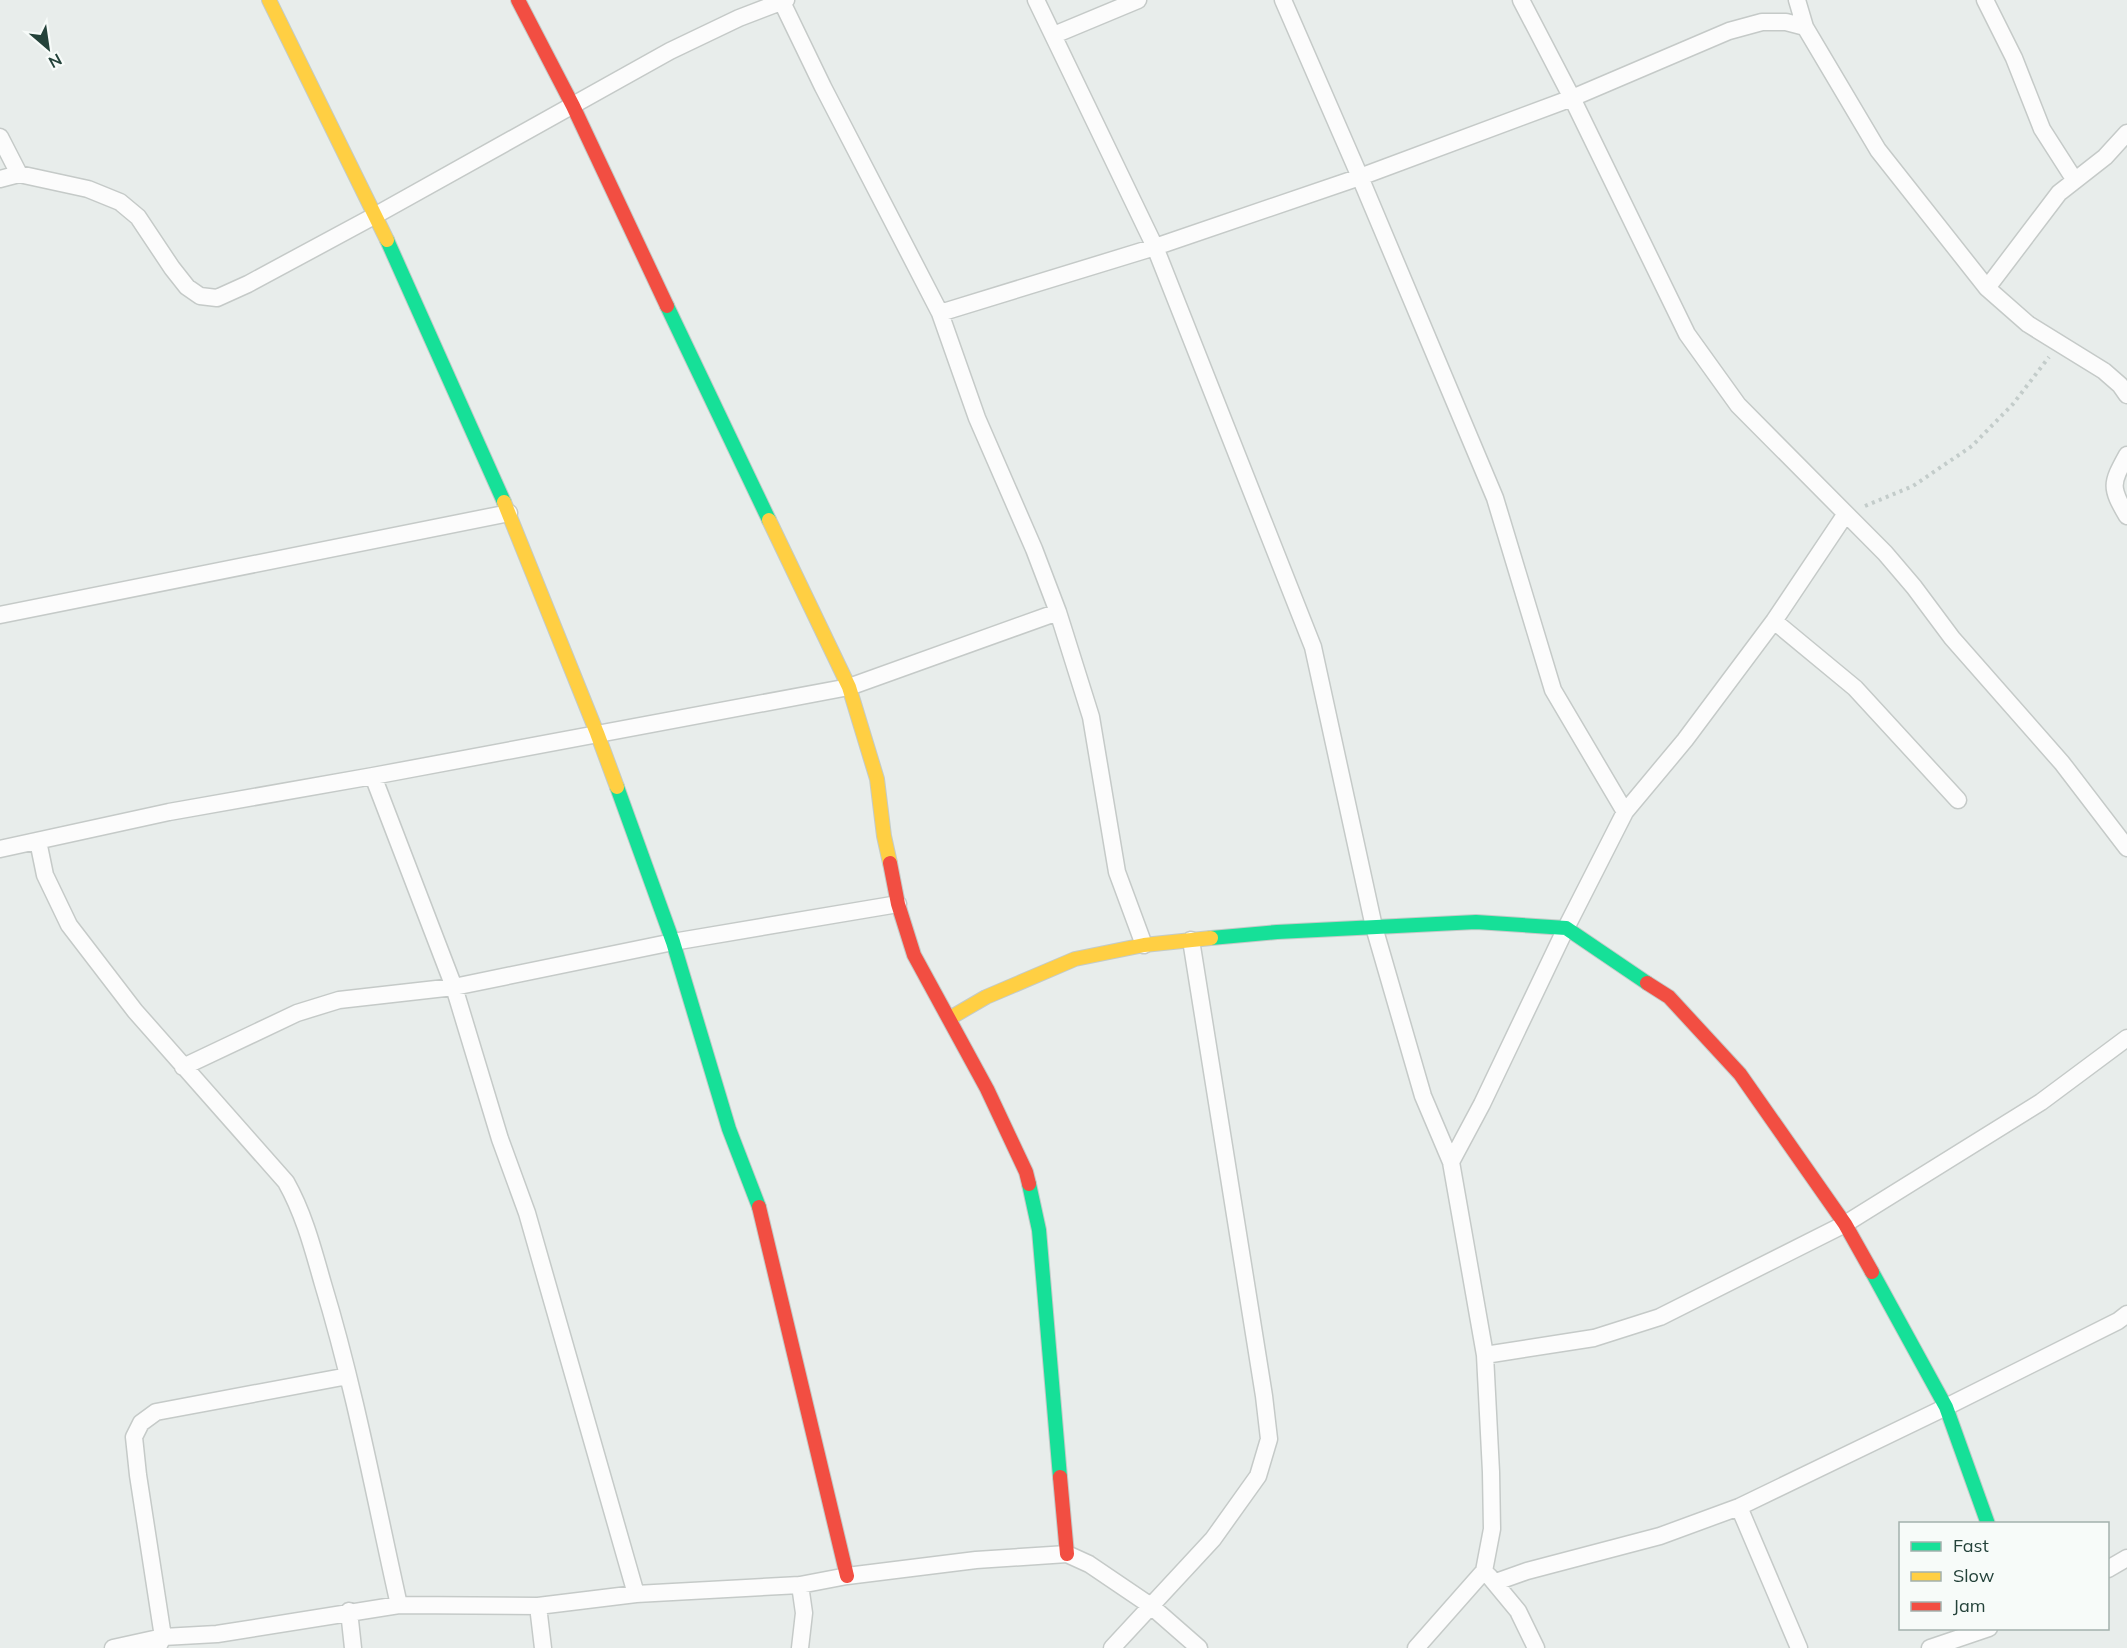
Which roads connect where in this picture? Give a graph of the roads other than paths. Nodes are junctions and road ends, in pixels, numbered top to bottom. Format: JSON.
{"nodes":[{"id":1,"x":269,"y":0,"type":"edge"},
{"id":2,"x":1036,"y":0,"type":"edge"},
{"id":3,"x":1138,"y":0,"type":"edge"},
{"id":4,"x":1282,"y":0,"type":"edge"},
{"id":5,"x":1521,"y":0,"type":"edge"},
{"id":6,"x":1797,"y":0,"type":"edge"},
{"id":7,"x":1985,"y":0,"type":"edge"},
{"id":8,"x":783,"y":1,"type":"edge"},
{"id":9,"x":526,"y":2,"type":"edge"},
{"id":10,"x":1805,"y":27,"type":"junction"},
{"id":11,"x":1054,"y":34,"type":"junction"},
{"id":12,"x":1572,"y":98,"type":"junction"},
{"id":13,"x":573,"y":106,"type":"junction"},
{"id":14,"x":2127,"y":134,"type":"edge"},
{"id":15,"x":0,"y":137,"type":"edge"},
{"id":16,"x":19,"y":174,"type":"junction"},
{"id":17,"x":1360,"y":177,"type":"junction"},
{"id":18,"x":0,"y":179,"type":"edge"},
{"id":19,"x":2074,"y":179,"type":"junction"},
{"id":20,"x":376,"y":215,"type":"junction"},
{"id":21,"x":1155,"y":247,"type":"junction"},
{"id":22,"x":1987,"y":288,"type":"junction"},
{"id":23,"x":940,"y":313,"type":"junction"},
{"id":24,"x":2127,"y":395,"type":"edge"},
{"id":25,"x":2127,"y":455,"type":"edge"},
{"id":26,"x":509,"y":513,"type":"junction"},
{"id":27,"x":1845,"y":515,"type":"junction"},
{"id":28,"x":2127,"y":516,"type":"edge"},
{"id":29,"x":1058,"y":612,"type":"junction"},
{"id":30,"x":0,"y":615,"type":"edge"},
{"id":31,"x":1774,"y":621,"type":"junction"},
{"id":32,"x":849,"y":687,"type":"junction"},
{"id":33,"x":597,"y":733,"type":"junction"},
{"id":34,"x":373,"y":776,"type":"junction"},
{"id":35,"x":1958,"y":800,"type":"dead end"},
{"id":36,"x":1625,"y":812,"type":"junction"},
{"id":37,"x":38,"y":841,"type":"junction"},
{"id":38,"x":2127,"y":848,"type":"edge"},
{"id":39,"x":0,"y":849,"type":"edge"},
{"id":40,"x":898,"y":904,"type":"junction"},
{"id":41,"x":1374,"y":927,"type":"junction"},
{"id":42,"x":1566,"y":928,"type":"junction"},
{"id":43,"x":1191,"y":940,"type":"junction"},
{"id":44,"x":673,"y":942,"type":"junction"},
{"id":45,"x":1144,"y":945,"type":"junction"},
{"id":46,"x":454,"y":987,"type":"junction"},
{"id":47,"x":950,"y":1018,"type":"junction"},
{"id":48,"x":2127,"y":1038,"type":"edge"},
{"id":49,"x":183,"y":1067,"type":"junction"},
{"id":50,"x":1451,"y":1162,"type":"junction"},
{"id":51,"x":1845,"y":1224,"type":"junction"},
{"id":52,"x":2124,"y":1323,"type":"edge"},
{"id":53,"x":1485,"y":1355,"type":"junction"},
{"id":54,"x":348,"y":1376,"type":"junction"},
{"id":55,"x":1946,"y":1407,"type":"junction"},
{"id":56,"x":1739,"y":1507,"type":"junction"},
{"id":57,"x":1987,"y":1522,"type":"edge"},
{"id":58,"x":1066,"y":1554,"type":"junction"},
{"id":59,"x":2127,"y":1558,"type":"edge"},
{"id":60,"x":2109,"y":1568,"type":"edge"},
{"id":61,"x":847,"y":1576,"type":"junction"},
{"id":62,"x":1490,"y":1577,"type":"junction"},
{"id":63,"x":800,"y":1585,"type":"junction"},
{"id":64,"x":636,"y":1594,"type":"junction"},
{"id":65,"x":399,"y":1605,"type":"junction"},
{"id":66,"x":538,"y":1606,"type":"junction"},
{"id":67,"x":1151,"y":1606,"type":"junction"},
{"id":68,"x":349,"y":1611,"type":"junction"},
{"id":69,"x":1986,"y":1630,"type":"edge"},
{"id":70,"x":160,"y":1643,"type":"edge"},
{"id":71,"x":1937,"y":1647,"type":"edge"},
{"id":72,"x":113,"y":1648,"type":"edge"},
{"id":73,"x":353,"y":1648,"type":"edge"},
{"id":74,"x":543,"y":1648,"type":"edge"},
{"id":75,"x":800,"y":1648,"type":"edge"},
{"id":76,"x":1112,"y":1648,"type":"edge"},
{"id":77,"x":1199,"y":1648,"type":"edge"},
{"id":78,"x":1416,"y":1648,"type":"edge"},
{"id":79,"x":1536,"y":1648,"type":"edge"},
{"id":80,"x":1799,"y":1648,"type":"edge"}],
"edges":[{"from":1,"to":20,"type":"street"},
{"from":2,"to":11,"type":"street"},
{"from":3,"to":11,"type":"street"},
{"from":4,"to":17,"type":"street"},
{"from":5,"to":12,"type":"street"},
{"from":6,"to":10,"type":"street"},
{"from":7,"to":19,"type":"street"},
{"from":8,"to":13,"type":"street"},
{"from":8,"to":23,"type":"street"},
{"from":9,"to":13,"type":"street"},
{"from":10,"to":12,"type":"street"},
{"from":10,"to":22,"type":"street"},
{"from":11,"to":21,"type":"street"},
{"from":12,"to":17,"type":"street"},
{"from":12,"to":27,"type":"street"},
{"from":13,"to":20,"type":"street"},
{"from":13,"to":32,"type":"street"},
{"from":14,"to":19,"type":"street"},
{"from":15,"to":16,"type":"street"},
{"from":16,"to":18,"type":"street"},
{"from":16,"to":20,"type":"street"},
{"from":17,"to":21,"type":"street"},
{"from":17,"to":36,"type":"street"},
{"from":19,"to":22,"type":"street"},
{"from":20,"to":26,"type":"street"},
{"from":21,"to":23,"type":"street"},
{"from":21,"to":41,"type":"street"},
{"from":22,"to":24,"type":"street"},
{"from":23,"to":29,"type":"street"},
{"from":25,"to":28,"type":"street"},
{"from":26,"to":30,"type":"street"},
{"from":26,"to":33,"type":"street"},
{"from":27,"to":31,"type":"street"},
{"from":27,"to":38,"type":"street"},
{"from":29,"to":32,"type":"street"},
{"from":29,"to":45,"type":"street"},
{"from":31,"to":35,"type":"street"},
{"from":31,"to":36,"type":"street"},
{"from":32,"to":33,"type":"street"},
{"from":32,"to":40,"type":"street"},
{"from":33,"to":34,"type":"street"},
{"from":33,"to":44,"type":"street"},
{"from":34,"to":37,"type":"street"},
{"from":34,"to":46,"type":"street"},
{"from":36,"to":42,"type":"street"},
{"from":37,"to":39,"type":"street"},
{"from":37,"to":49,"type":"street"},
{"from":40,"to":44,"type":"street"},
{"from":40,"to":47,"type":"street"},
{"from":41,"to":42,"type":"street"},
{"from":41,"to":43,"type":"street"},
{"from":41,"to":50,"type":"street"},
{"from":42,"to":50,"type":"street"},
{"from":42,"to":51,"type":"street"},
{"from":43,"to":45,"type":"street"},
{"from":43,"to":67,"type":"street"},
{"from":44,"to":46,"type":"street"},
{"from":44,"to":61,"type":"street"},
{"from":45,"to":47,"type":"street"},
{"from":46,"to":49,"type":"street"},
{"from":46,"to":64,"type":"street"},
{"from":47,"to":58,"type":"street"},
{"from":48,"to":51,"type":"street"},
{"from":49,"to":54,"type":"street"},
{"from":50,"to":53,"type":"street"},
{"from":51,"to":53,"type":"street"},
{"from":51,"to":55,"type":"street"},
{"from":52,"to":55,"type":"street"},
{"from":53,"to":62,"type":"street"},
{"from":54,"to":65,"type":"street"},
{"from":54,"to":70,"type":"street"},
{"from":55,"to":56,"type":"street"},
{"from":55,"to":57,"type":"street"},
{"from":56,"to":62,"type":"street"},
{"from":56,"to":80,"type":"street"},
{"from":58,"to":61,"type":"street"},
{"from":58,"to":67,"type":"street"},
{"from":59,"to":60,"type":"street"},
{"from":61,"to":63,"type":"street"},
{"from":62,"to":78,"type":"street"},
{"from":62,"to":79,"type":"street"},
{"from":63,"to":64,"type":"street"},
{"from":63,"to":75,"type":"street"},
{"from":64,"to":66,"type":"street"},
{"from":65,"to":66,"type":"street"},
{"from":65,"to":68,"type":"street"},
{"from":66,"to":74,"type":"street"},
{"from":67,"to":76,"type":"street"},
{"from":67,"to":77,"type":"street"},
{"from":68,"to":70,"type":"street"},
{"from":68,"to":73,"type":"street"},
{"from":69,"to":71,"type":"street"},
{"from":70,"to":72,"type":"street"}]}
